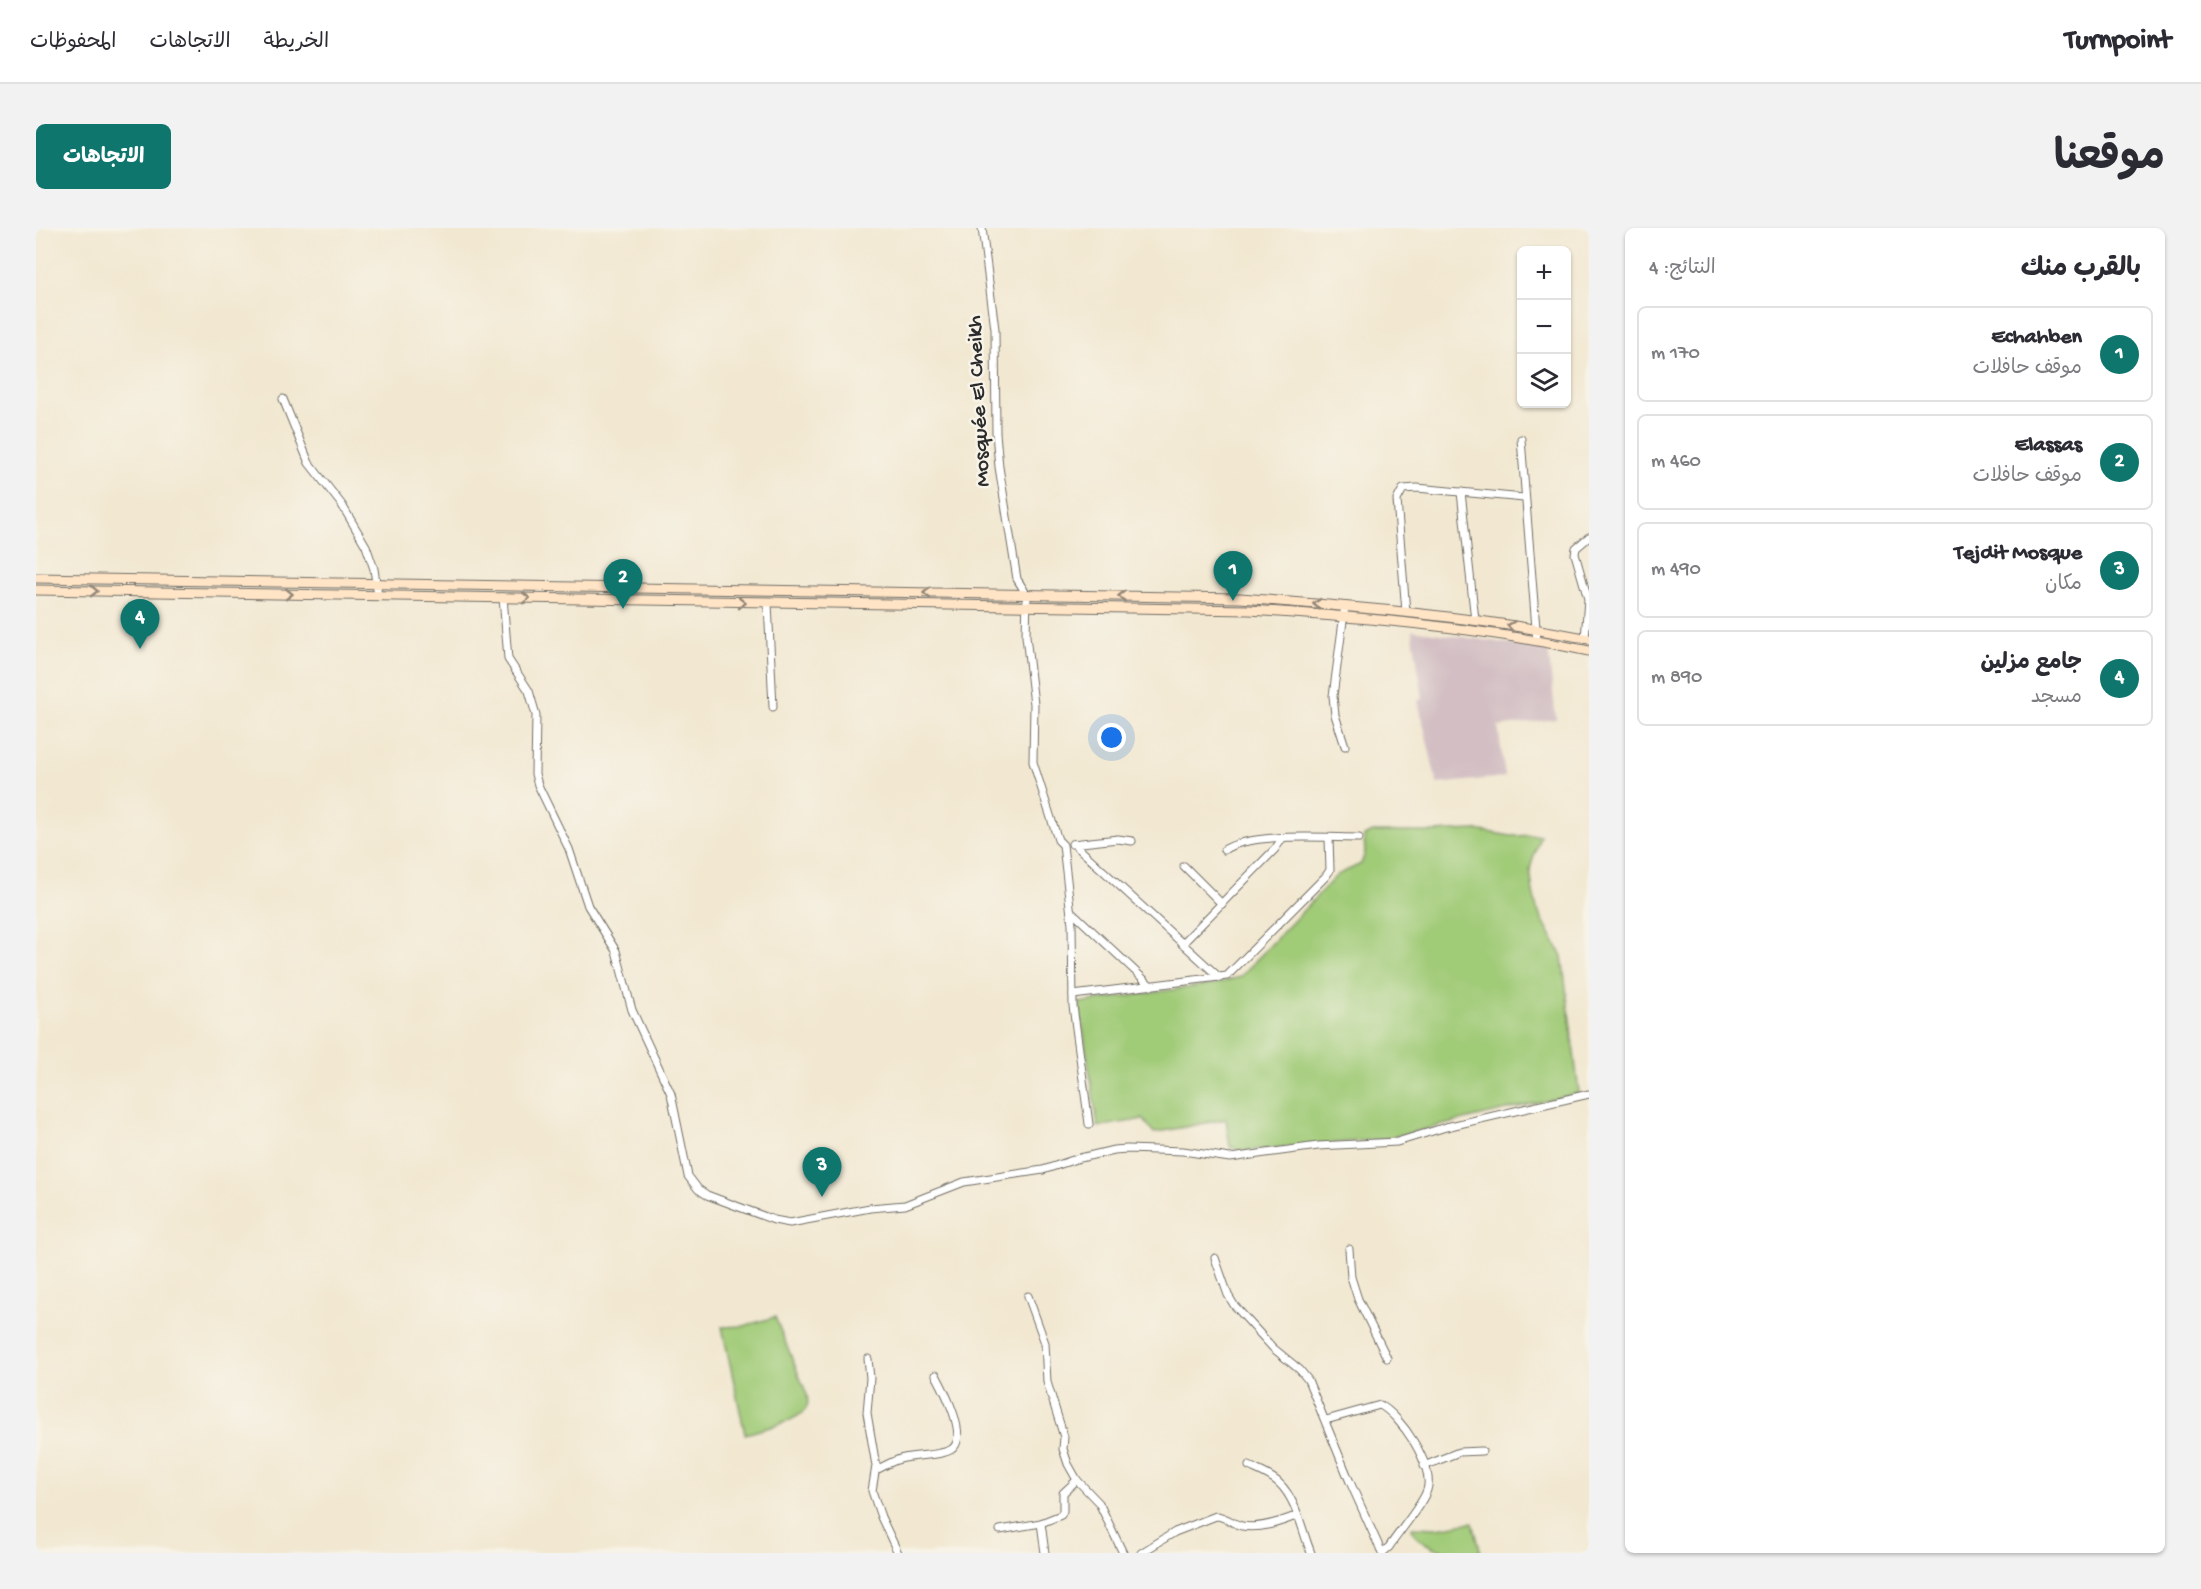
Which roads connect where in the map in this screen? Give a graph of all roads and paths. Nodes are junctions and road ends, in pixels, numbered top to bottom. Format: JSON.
{"nodes":[{"id":1,"x":982,"y":228,"type":"edge"},
{"id":2,"x":283,"y":399,"type":"dead end"},
{"id":3,"x":1521,"y":439,"type":"dead end"},
{"id":4,"x":1461,"y":492,"type":"junction"},
{"id":5,"x":1524,"y":498,"type":"junction"},
{"id":6,"x":1589,"y":537,"type":"edge"},
{"id":7,"x":36,"y":578,"type":"edge"},
{"id":8,"x":1017,"y":579,"type":"junction"},
{"id":9,"x":145,"y":581,"type":"junction"},
{"id":10,"x":378,"y":584,"type":"junction"},
{"id":11,"x":36,"y":590,"type":"edge"},
{"id":12,"x":713,"y":591,"type":"junction"},
{"id":13,"x":145,"y":593,"type":"junction"},
{"id":14,"x":1004,"y":594,"type":"junction"},
{"id":15,"x":1027,"y":595,"type":"junction"},
{"id":16,"x":378,"y":596,"type":"junction"},
{"id":17,"x":503,"y":597,"type":"junction"},
{"id":18,"x":1210,"y":598,"type":"junction"},
{"id":19,"x":713,"y":602,"type":"junction"},
{"id":20,"x":768,"y":603,"type":"junction"},
{"id":21,"x":1014,"y":605,"type":"junction"},
{"id":22,"x":1027,"y":605,"type":"junction"},
{"id":23,"x":1041,"y":606,"type":"junction"},
{"id":24,"x":1210,"y":609,"type":"junction"},
{"id":25,"x":1344,"y":611,"type":"junction"},
{"id":26,"x":1406,"y":612,"type":"junction"},
{"id":27,"x":1026,"y":620,"type":"junction"},
{"id":28,"x":1475,"y":620,"type":"junction"},
{"id":29,"x":1536,"y":630,"type":"junction"},
{"id":30,"x":1587,"y":639,"type":"edge"},
{"id":31,"x":1537,"y":641,"type":"junction"},
{"id":32,"x":1589,"y":651,"type":"edge"},
{"id":33,"x":773,"y":707,"type":"dead end"},
{"id":34,"x":1345,"y":746,"type":"dead end"},
{"id":35,"x":1329,"y":838,"type":"junction"},
{"id":36,"x":1359,"y":838,"type":"dead end"},
{"id":37,"x":1282,"y":839,"type":"junction"},
{"id":38,"x":1132,"y":841,"type":"dead end"},
{"id":39,"x":1074,"y":844,"type":"junction"},
{"id":40,"x":1063,"y":845,"type":"junction"},
{"id":41,"x":1224,"y":850,"type":"dead end"},
{"id":42,"x":1184,"y":866,"type":"dead end"},
{"id":43,"x":1222,"y":904,"type":"junction"},
{"id":44,"x":1071,"y":911,"type":"junction"},
{"id":45,"x":1182,"y":944,"type":"junction"},
{"id":46,"x":1220,"y":978,"type":"junction"},
{"id":47,"x":1151,"y":986,"type":"junction"},
{"id":48,"x":1073,"y":995,"type":"junction"},
{"id":49,"x":1589,"y":1094,"type":"edge"},
{"id":50,"x":1089,"y":1124,"type":"dead end"},
{"id":51,"x":1350,"y":1249,"type":"dead end"},
{"id":52,"x":1215,"y":1258,"type":"dead end"},
{"id":53,"x":1028,"y":1296,"type":"dead end"},
{"id":54,"x":1387,"y":1358,"type":"dead end"},
{"id":55,"x":868,"y":1359,"type":"dead end"},
{"id":56,"x":936,"y":1375,"type":"dead end"},
{"id":57,"x":1326,"y":1420,"type":"junction"},
{"id":58,"x":1482,"y":1451,"type":"dead end"},
{"id":59,"x":1249,"y":1466,"type":"dead end"},
{"id":60,"x":1424,"y":1466,"type":"junction"},
{"id":61,"x":876,"y":1470,"type":"junction"},
{"id":62,"x":1077,"y":1480,"type":"junction"},
{"id":63,"x":1298,"y":1515,"type":"junction"},
{"id":64,"x":1041,"y":1522,"type":"junction"},
{"id":65,"x":1000,"y":1530,"type":"dead end"},
{"id":66,"x":898,"y":1553,"type":"edge"},
{"id":67,"x":1045,"y":1553,"type":"edge"},
{"id":68,"x":1123,"y":1553,"type":"edge"},
{"id":69,"x":1141,"y":1553,"type":"edge"},
{"id":70,"x":1311,"y":1553,"type":"edge"},
{"id":71,"x":1382,"y":1553,"type":"edge"}],
"edges":[{"from":1,"to":8,"type":"street","name":"Mosquée El Cheikh"},
{"from":2,"to":10,"type":"street"},
{"from":3,"to":5,"type":"street"},
{"from":4,"to":5,"type":"street"},
{"from":4,"to":26,"type":"street"},
{"from":4,"to":28,"type":"street"},
{"from":5,"to":29,"type":"street"},
{"from":6,"to":30,"type":"street"},
{"from":7,"to":9,"type":"main road"},
{"from":8,"to":14,"type":"street"},
{"from":8,"to":15,"type":"street","name":"Mosquée El Cheikh"},
{"from":9,"to":10,"type":"main road"},
{"from":9,"to":13,"type":"main road"},
{"from":10,"to":12,"type":"main road"},
{"from":10,"to":16,"type":"street"},
{"from":11,"to":13,"type":"main road","one_way":true},
{"from":14,"to":12,"type":"main road","one_way":true},
{"from":12,"to":19,"type":"main road"},
{"from":13,"to":16,"type":"main road","one_way":true},
{"from":14,"to":15,"type":"main road"},
{"from":18,"to":15,"type":"main road","one_way":true},
{"from":15,"to":22,"type":"street"},
{"from":16,"to":17,"type":"main road"},
{"from":17,"to":19,"type":"main road","one_way":true},
{"from":17,"to":49,"type":"street"},
{"from":18,"to":24,"type":"main road"},
{"from":25,"to":18,"type":"main road","one_way":true},
{"from":19,"to":20,"type":"main road","one_way":true},
{"from":20,"to":21,"type":"main road"},
{"from":20,"to":33,"type":"street"},
{"from":21,"to":22,"type":"main road"},
{"from":21,"to":27,"type":"street"},
{"from":22,"to":23,"type":"main road"},
{"from":22,"to":27,"type":"street"},
{"from":23,"to":24,"type":"main road"},
{"from":23,"to":27,"type":"street"},
{"from":24,"to":25,"type":"main road"},
{"from":25,"to":26,"type":"main road"},
{"from":25,"to":31,"type":"main road"},
{"from":25,"to":34,"type":"street"},
{"from":26,"to":28,"type":"main road"},
{"from":27,"to":40,"type":"street"},
{"from":29,"to":28,"type":"main road","one_way":true},
{"from":29,"to":30,"type":"main road"},
{"from":29,"to":31,"type":"street"},
{"from":31,"to":32,"type":"main road"},
{"from":35,"to":36,"type":"street"},
{"from":35,"to":37,"type":"street"},
{"from":35,"to":46,"type":"street"},
{"from":37,"to":41,"type":"street"},
{"from":37,"to":43,"type":"street"},
{"from":38,"to":39,"type":"street"},
{"from":39,"to":40,"type":"street"},
{"from":39,"to":45,"type":"street"},
{"from":40,"to":44,"type":"street"},
{"from":42,"to":43,"type":"street"},
{"from":43,"to":45,"type":"street"},
{"from":44,"to":47,"type":"street"},
{"from":44,"to":48,"type":"street"},
{"from":45,"to":46,"type":"street"},
{"from":46,"to":47,"type":"street"},
{"from":47,"to":48,"type":"street"},
{"from":48,"to":50,"type":"street"},
{"from":51,"to":54,"type":"street"},
{"from":52,"to":57,"type":"street"},
{"from":53,"to":62,"type":"street"},
{"from":55,"to":61,"type":"street"},
{"from":56,"to":61,"type":"street"},
{"from":57,"to":60,"type":"street"},
{"from":57,"to":71,"type":"street"},
{"from":58,"to":60,"type":"street"},
{"from":59,"to":63,"type":"street"},
{"from":60,"to":71,"type":"street"},
{"from":61,"to":66,"type":"street"},
{"from":62,"to":64,"type":"street"},
{"from":62,"to":68,"type":"street"},
{"from":63,"to":69,"type":"street"},
{"from":63,"to":70,"type":"street"},
{"from":64,"to":65,"type":"street"},
{"from":64,"to":67,"type":"street"}]}
